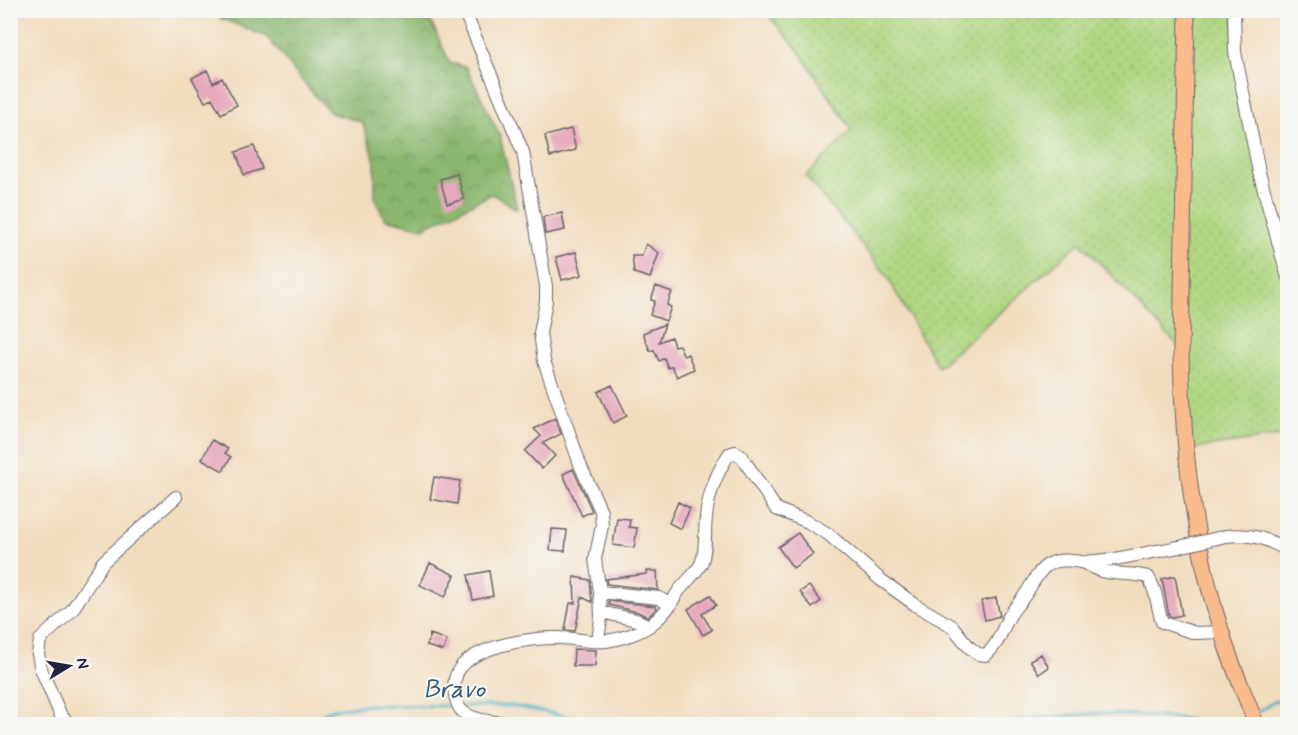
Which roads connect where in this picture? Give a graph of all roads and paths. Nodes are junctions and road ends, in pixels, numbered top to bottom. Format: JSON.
{"nodes":[{"id":1,"x":464,"y":10,"type":"edge"},
{"id":2,"x":1234,"y":10,"type":"edge"},
{"id":3,"x":1187,"y":14,"type":"edge"},
{"id":4,"x":1287,"y":278,"type":"edge"},
{"id":5,"x":176,"y":496,"type":"dead end"},
{"id":6,"x":1287,"y":551,"type":"edge"},
{"id":7,"x":1081,"y":562,"type":"junction"},
{"id":8,"x":600,"y":592,"type":"junction"},
{"id":9,"x":671,"y":605,"type":"junction"},
{"id":10,"x":601,"y":612,"type":"junction"},
{"id":11,"x":649,"y":626,"type":"junction"},
{"id":12,"x":1222,"y":632,"type":"junction"},
{"id":13,"x":598,"y":641,"type":"junction"},
{"id":14,"x":1253,"y":718,"type":"edge"},
{"id":15,"x":70,"y":724,"type":"edge"},
{"id":16,"x":514,"y":724,"type":"edge"}],
"edges":[{"from":1,"to":8,"type":"street"},
{"from":2,"to":4,"type":"street"},
{"from":3,"to":12,"type":"main road"},
{"from":5,"to":15,"type":"street"},
{"from":6,"to":7,"type":"street","bridge":true},
{"from":7,"to":9,"type":"street"},
{"from":7,"to":12,"type":"street"},
{"from":8,"to":9,"type":"street"},
{"from":8,"to":10,"type":"street"},
{"from":9,"to":11,"type":"street"},
{"from":10,"to":11,"type":"street"},
{"from":10,"to":13,"type":"street"},
{"from":11,"to":13,"type":"street"},
{"from":12,"to":14,"type":"main road"},
{"from":13,"to":16,"type":"street"}]}
